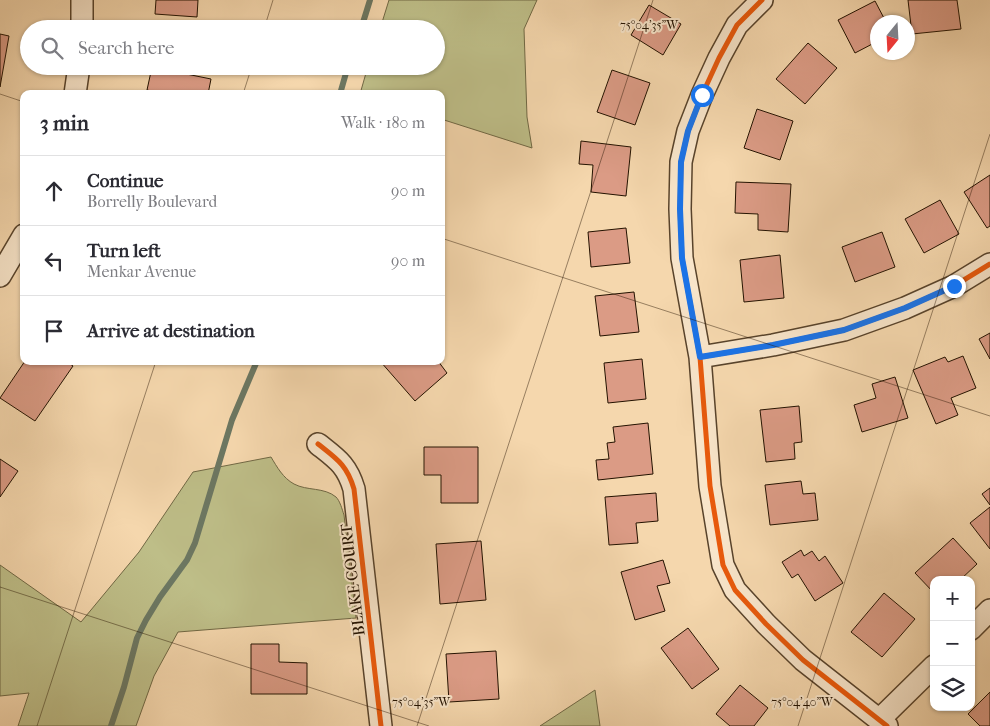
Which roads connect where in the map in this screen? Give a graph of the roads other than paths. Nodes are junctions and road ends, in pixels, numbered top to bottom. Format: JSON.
{"nodes":[{"id":1,"x":82,"y":0,"type":"edge"},
{"id":2,"x":762,"y":0,"type":"edge"},
{"id":3,"x":82,"y":20,"type":"edge"},
{"id":4,"x":77,"y":75,"type":"edge"},
{"id":5,"x":75,"y":90,"type":"edge"},
{"id":6,"x":20,"y":242,"type":"edge"},
{"id":7,"x":990,"y":264,"type":"edge"},
{"id":8,"x":0,"y":276,"type":"edge"},
{"id":9,"x":700,"y":357,"type":"junction"},
{"id":10,"x":318,"y":444,"type":"dead end"},
{"id":11,"x":990,"y":610,"type":"edge"},
{"id":12,"x":975,"y":624,"type":"edge"},
{"id":13,"x":930,"y":670,"type":"edge"},
{"id":14,"x":883,"y":723,"type":"edge"},
{"id":15,"x":381,"y":726,"type":"edge"}],
"edges":[{"from":1,"to":3,"type":"street"},
{"from":2,"to":9,"type":"street"},
{"from":4,"to":5,"type":"street"},
{"from":6,"to":8,"type":"street"},
{"from":7,"to":9,"type":"street"},
{"from":9,"to":14,"type":"street"},
{"from":10,"to":15,"type":"street","name":"BLAKE COURT"},
{"from":11,"to":12,"type":"street"},
{"from":13,"to":14,"type":"street"}]}
